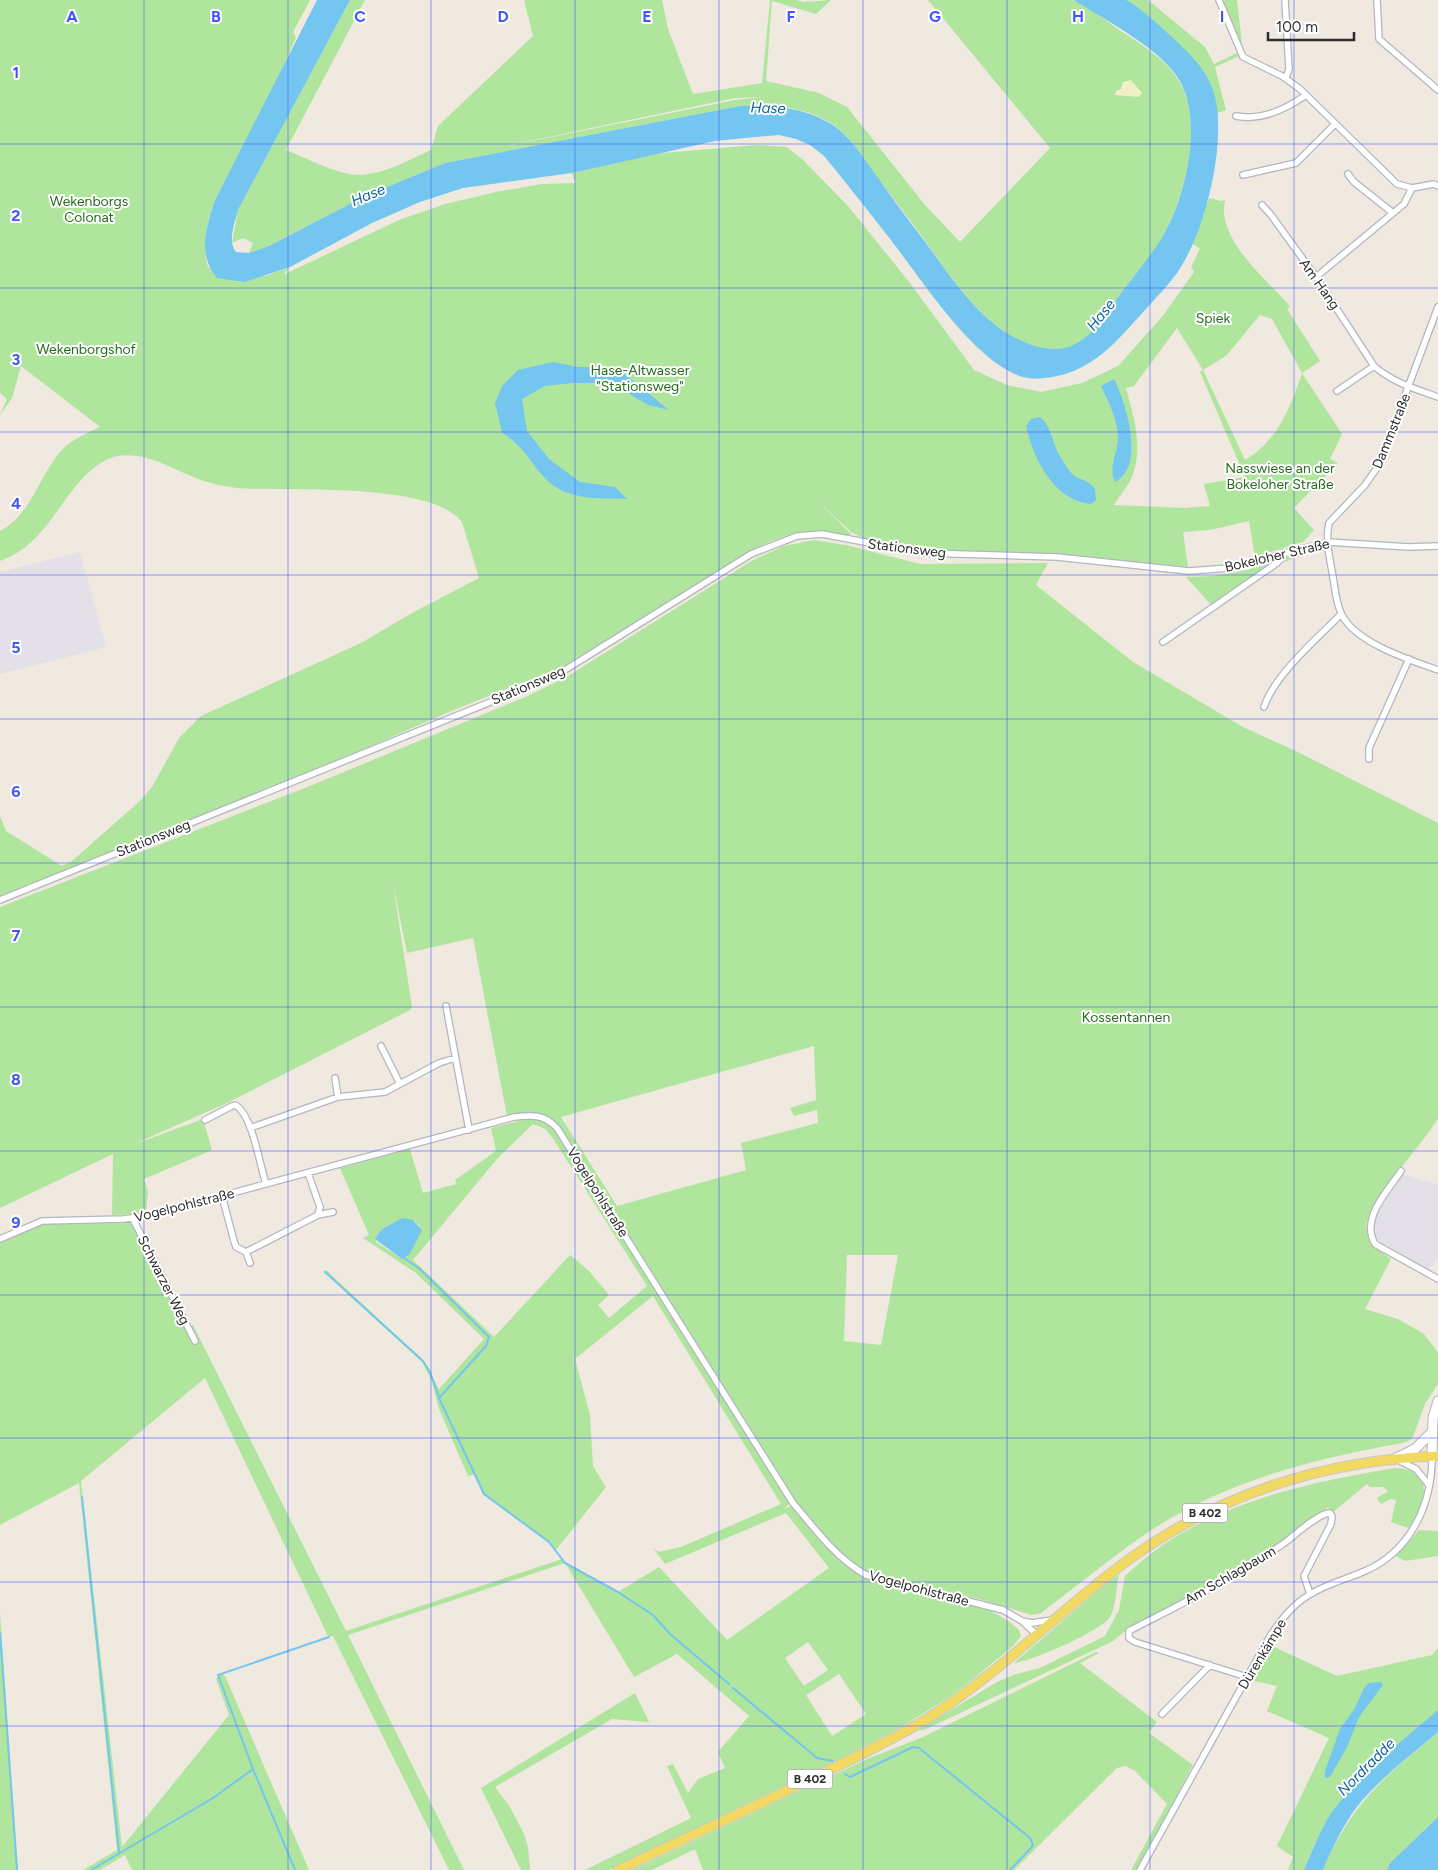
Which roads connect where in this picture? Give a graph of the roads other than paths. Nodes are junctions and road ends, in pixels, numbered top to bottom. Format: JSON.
{"nodes":[{"id":1,"x":1218,"y":0,"type":"edge"},
{"id":2,"x":1285,"y":0,"type":"edge"},
{"id":3,"x":1377,"y":0,"type":"edge"},
{"id":4,"x":1286,"y":78,"type":"junction"},
{"id":5,"x":1438,"y":90,"type":"edge"},
{"id":6,"x":1306,"y":95,"type":"junction"},
{"id":7,"x":1236,"y":116,"type":"dead end"},
{"id":8,"x":1335,"y":124,"type":"junction"},
{"id":9,"x":1348,"y":174,"type":"dead end"},
{"id":10,"x":1243,"y":175,"type":"dead end"},
{"id":11,"x":1438,"y":186,"type":"edge"},
{"id":12,"x":1412,"y":188,"type":"junction"},
{"id":13,"x":1262,"y":205,"type":"dead end"},
{"id":14,"x":1393,"y":213,"type":"junction"},
{"id":15,"x":1316,"y":278,"type":"junction"},
{"id":16,"x":1438,"y":307,"type":"edge"},
{"id":17,"x":1374,"y":366,"type":"junction"},
{"id":18,"x":1409,"y":386,"type":"junction"},
{"id":19,"x":1337,"y":391,"type":"dead end"},
{"id":20,"x":1438,"y":397,"type":"edge"},
{"id":21,"x":1328,"y":542,"type":"junction"},
{"id":22,"x":1438,"y":546,"type":"edge"},
{"id":23,"x":1283,"y":553,"type":"junction"},
{"id":24,"x":1057,"y":557,"type":"joint"},
{"id":25,"x":1341,"y":614,"type":"junction"},
{"id":26,"x":1162,"y":642,"type":"dead end"},
{"id":27,"x":1409,"y":659,"type":"junction"},
{"id":28,"x":1438,"y":670,"type":"edge"},
{"id":29,"x":1264,"y":707,"type":"dead end"},
{"id":30,"x":1369,"y":759,"type":"dead end"},
{"id":31,"x":0,"y":900,"type":"edge"},
{"id":32,"x":446,"y":1006,"type":"dead end"},
{"id":33,"x":381,"y":1046,"type":"dead end"},
{"id":34,"x":456,"y":1058,"type":"junction"},
{"id":35,"x":335,"y":1078,"type":"dead end"},
{"id":36,"x":400,"y":1084,"type":"junction"},
{"id":37,"x":338,"y":1097,"type":"junction"},
{"id":38,"x":206,"y":1120,"type":"dead end"},
{"id":39,"x":250,"y":1128,"type":"junction"},
{"id":40,"x":469,"y":1130,"type":"junction"},
{"id":41,"x":1401,"y":1170,"type":"dead end"},
{"id":42,"x":308,"y":1173,"type":"junction"},
{"id":43,"x":266,"y":1184,"type":"junction"},
{"id":44,"x":222,"y":1196,"type":"junction"},
{"id":45,"x":333,"y":1212,"type":"dead end"},
{"id":46,"x":318,"y":1215,"type":"junction"},
{"id":47,"x":133,"y":1219,"type":"junction"},
{"id":48,"x":0,"y":1239,"type":"edge"},
{"id":49,"x":246,"y":1252,"type":"junction"},
{"id":50,"x":250,"y":1263,"type":"dead end"},
{"id":51,"x":1438,"y":1278,"type":"edge"},
{"id":52,"x":195,"y":1341,"type":"dead end"},
{"id":53,"x":1438,"y":1400,"type":"edge"},
{"id":54,"x":1432,"y":1432,"type":"junction"},
{"id":55,"x":1438,"y":1440,"type":"edge"},
{"id":56,"x":1435,"y":1456,"type":"edge"},
{"id":57,"x":1395,"y":1460,"type":"junction"},
{"id":58,"x":1429,"y":1485,"type":"junction"},
{"id":59,"x":1310,"y":1594,"type":"junction"},
{"id":60,"x":1056,"y":1620,"type":"junction"},
{"id":61,"x":1022,"y":1621,"type":"junction"},
{"id":62,"x":1037,"y":1635,"type":"junction"},
{"id":63,"x":1210,"y":1665,"type":"junction"},
{"id":64,"x":1247,"y":1677,"type":"junction"},
{"id":65,"x":1162,"y":1714,"type":"dead end"},
{"id":66,"x":618,"y":1870,"type":"edge"},
{"id":67,"x":1140,"y":1870,"type":"edge"}],
"edges":[{"from":1,"to":4,"type":"street"},
{"from":2,"to":4,"type":"street"},
{"from":3,"to":5,"type":"street"},
{"from":4,"to":6,"type":"street"},
{"from":6,"to":7,"type":"street"},
{"from":6,"to":8,"type":"street"},
{"from":8,"to":10,"type":"street"},
{"from":8,"to":12,"type":"street"},
{"from":9,"to":14,"type":"street"},
{"from":11,"to":12,"type":"street"},
{"from":12,"to":14,"type":"street"},
{"from":13,"to":15,"type":"street","name":"Am Hang"},
{"from":14,"to":15,"type":"street"},
{"from":15,"to":17,"type":"street","name":"Am Hang"},
{"from":16,"to":18,"type":"street","name":"Dammstraße"},
{"from":17,"to":18,"type":"street","name":"Am Hang"},
{"from":17,"to":19,"type":"street"},
{"from":18,"to":20,"type":"street","name":"Am Hang"},
{"from":18,"to":21,"type":"street","name":"Dammstraße"},
{"from":21,"to":22,"type":"street","name":"Bokeloher Straße"},
{"from":21,"to":23,"type":"street","name":"Bokeloher Straße"},
{"from":21,"to":25,"type":"street"},
{"from":23,"to":24,"type":"street","name":"Bokeloher Straße"},
{"from":23,"to":26,"type":"street"},
{"from":24,"to":31,"type":"street","name":"Stationsweg"},
{"from":25,"to":27,"type":"street"},
{"from":25,"to":29,"type":"street"},
{"from":27,"to":28,"type":"street"},
{"from":27,"to":30,"type":"street"},
{"from":32,"to":34,"type":"street"},
{"from":33,"to":36,"type":"street"},
{"from":34,"to":36,"type":"street"},
{"from":34,"to":40,"type":"street"},
{"from":35,"to":37,"type":"street"},
{"from":36,"to":37,"type":"street"},
{"from":37,"to":39,"type":"street"},
{"from":38,"to":39,"type":"street"},
{"from":39,"to":43,"type":"street"},
{"from":40,"to":42,"type":"street","name":"Vogelpohlstraße"},
{"from":40,"to":61,"type":"street","name":"Vogelpohlstraße"},
{"from":41,"to":51,"type":"street"},
{"from":42,"to":43,"type":"street","name":"Vogelpohlstraße"},
{"from":42,"to":46,"type":"street"},
{"from":43,"to":44,"type":"street","name":"Vogelpohlstraße"},
{"from":44,"to":47,"type":"street","name":"Vogelpohlstraße"},
{"from":44,"to":49,"type":"street"},
{"from":45,"to":46,"type":"street"},
{"from":46,"to":49,"type":"street"},
{"from":47,"to":48,"type":"street","name":"Vogelpohlstraße"},
{"from":47,"to":52,"type":"street","name":"Schwarzer Weg"},
{"from":49,"to":50,"type":"street"},
{"from":53,"to":54,"type":"street"},
{"from":54,"to":55,"type":"street"},
{"from":54,"to":56,"type":"street"},
{"from":54,"to":57,"type":"street"},
{"from":56,"to":57,"type":"main road","number":"B 402"},
{"from":56,"to":58,"type":"street","name":"Dürenkämpe"},
{"from":57,"to":58,"type":"street"},
{"from":57,"to":60,"type":"main road","number":"B 402"},
{"from":58,"to":59,"type":"street","name":"Dürenkämpe"},
{"from":59,"to":63,"type":"street","name":"Am Schlagbaum"},
{"from":59,"to":64,"type":"street","name":"Dürenkämpe"},
{"from":60,"to":61,"type":"street"},
{"from":60,"to":62,"type":"main road","number":"B 402"},
{"from":61,"to":62,"type":"street","name":"Vogelpohlstraße"},
{"from":62,"to":66,"type":"main road","number":"B 402"},
{"from":63,"to":64,"type":"street","name":"Am Schlagbaum"},
{"from":63,"to":65,"type":"street"},
{"from":64,"to":67,"type":"street","name":"Dürenkämpe"}]}
